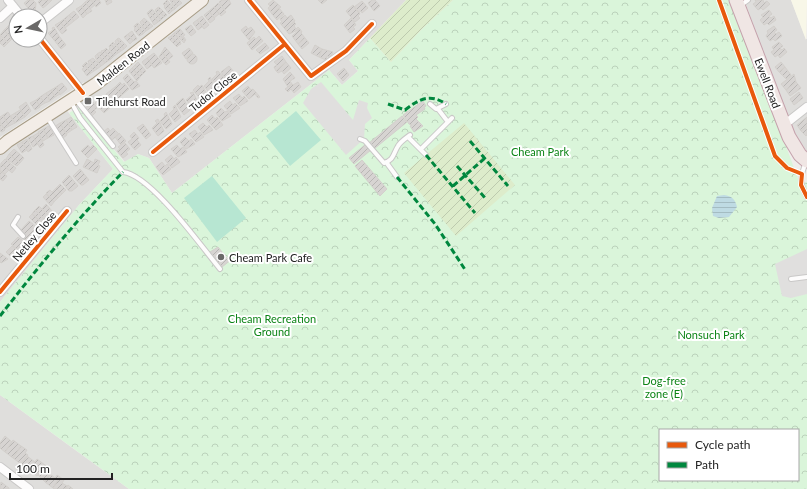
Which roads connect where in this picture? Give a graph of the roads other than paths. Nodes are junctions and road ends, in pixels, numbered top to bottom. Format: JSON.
{"nodes":[{"id":1,"x":69,"y":0,"type":"edge"},
{"id":2,"x":202,"y":0,"type":"edge"},
{"id":3,"x":249,"y":0,"type":"edge"},
{"id":4,"x":741,"y":2,"type":"edge"},
{"id":5,"x":11,"y":3,"type":"edge"},
{"id":6,"x":48,"y":17,"type":"edge"},
{"id":7,"x":0,"y":18,"type":"edge"},
{"id":8,"x":372,"y":24,"type":"dead end"},
{"id":9,"x":285,"y":44,"type":"junction"},
{"id":10,"x":45,"y":48,"type":"edge"},
{"id":11,"x":76,"y":98,"type":"junction"},
{"id":12,"x":430,"y":104,"type":"dead end"},
{"id":13,"x":446,"y":104,"type":"dead end"},
{"id":14,"x":807,"y":107,"type":"edge"},
{"id":15,"x":438,"y":109,"type":"junction"},
{"id":16,"x":46,"y":117,"type":"junction"},
{"id":17,"x":452,"y":118,"type":"dead end"},
{"id":18,"x":448,"y":122,"type":"junction"},
{"id":19,"x":784,"y":124,"type":"junction"},
{"id":20,"x":360,"y":139,"type":"dead end"},
{"id":21,"x":113,"y":146,"type":"dead end"},
{"id":22,"x":0,"y":148,"type":"edge"},
{"id":23,"x":421,"y":148,"type":"junction"},
{"id":24,"x":153,"y":152,"type":"dead end"},
{"id":25,"x":426,"y":155,"type":"dead end"},
{"id":26,"x":807,"y":161,"type":"edge"},
{"id":27,"x":386,"y":162,"type":"junction"},
{"id":28,"x":76,"y":163,"type":"dead end"},
{"id":29,"x":397,"y":177,"type":"dead end"},
{"id":30,"x":807,"y":197,"type":"edge"},
{"id":31,"x":67,"y":211,"type":"dead end"},
{"id":32,"x":18,"y":217,"type":"dead end"},
{"id":33,"x":23,"y":236,"type":"dead end"},
{"id":34,"x":220,"y":269,"type":"dead end"},
{"id":35,"x":807,"y":277,"type":"edge"},
{"id":36,"x":791,"y":279,"type":"dead end"},
{"id":37,"x":0,"y":292,"type":"edge"},
{"id":38,"x":0,"y":467,"type":"edge"},
{"id":39,"x":29,"y":489,"type":"edge"}],
"edges":[{"from":1,"to":6,"type":"street"},
{"from":2,"to":11,"type":"main road","name":"Malden Road"},
{"from":3,"to":9,"type":"street"},
{"from":4,"to":19,"type":"highway","name":"Ewell Road"},
{"from":5,"to":7,"type":"street"},
{"from":8,"to":9,"type":"street"},
{"from":9,"to":24,"type":"street","name":"Tudor Close"},
{"from":10,"to":11,"type":"street"},
{"from":11,"to":16,"type":"main road","name":"Malden Road"},
{"from":11,"to":21,"type":"lane"},
{"from":11,"to":34,"type":"lane"},
{"from":12,"to":15,"type":"lane"},
{"from":13,"to":15,"type":"lane"},
{"from":14,"to":19,"type":"street"},
{"from":15,"to":18,"type":"lane"},
{"from":16,"to":22,"type":"main road","name":"Malden Road"},
{"from":16,"to":28,"type":"lane"},
{"from":17,"to":18,"type":"lane"},
{"from":18,"to":23,"type":"lane"},
{"from":19,"to":26,"type":"highway","name":"Ewell Road"},
{"from":20,"to":27,"type":"lane"},
{"from":23,"to":25,"type":"lane"},
{"from":23,"to":27,"type":"lane"},
{"from":26,"to":30,"type":"lane"},
{"from":27,"to":29,"type":"lane"},
{"from":31,"to":37,"type":"street","name":"Netley Close"},
{"from":32,"to":33,"type":"lane"},
{"from":35,"to":36,"type":"lane"},
{"from":38,"to":39,"type":"street"}]}
